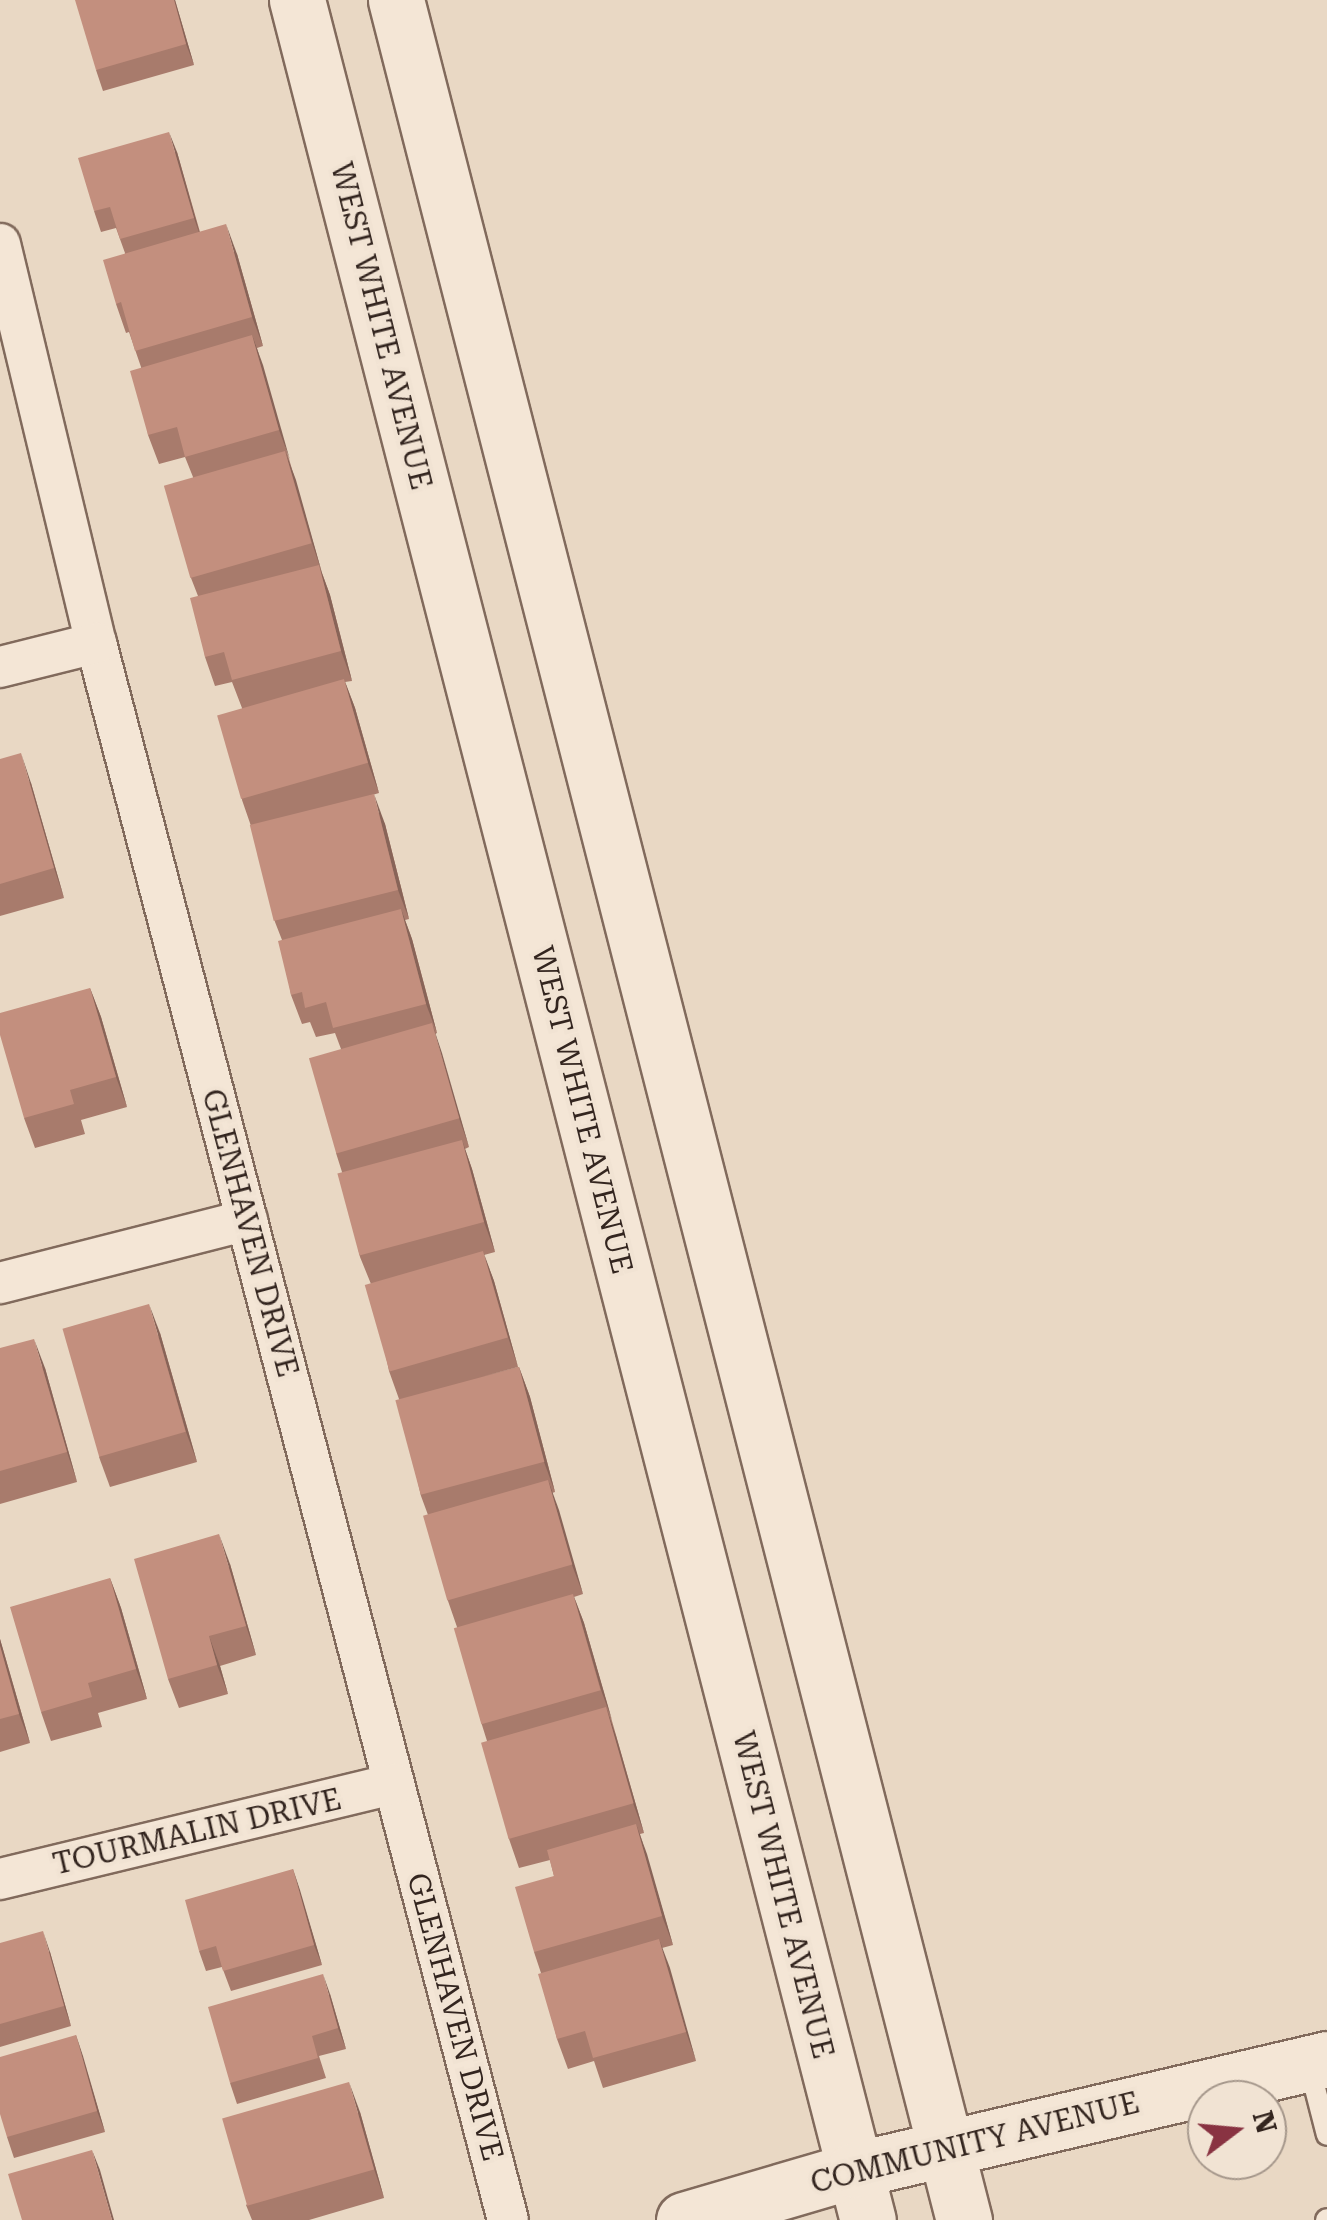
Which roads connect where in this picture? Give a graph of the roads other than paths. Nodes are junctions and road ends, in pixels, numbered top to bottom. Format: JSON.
{"nodes":[{"id":1,"x":297,"y":0,"type":"edge"},
{"id":2,"x":396,"y":0,"type":"edge"},
{"id":3,"x":0,"y":244,"type":"edge"},
{"id":4,"x":96,"y":643,"type":"junction"},
{"id":5,"x":0,"y":667,"type":"edge"},
{"id":6,"x":246,"y":1220,"type":"junction"},
{"id":7,"x":0,"y":1283,"type":"edge"},
{"id":8,"x":394,"y":1784,"type":"junction"},
{"id":9,"x":0,"y":1879,"type":"edge"},
{"id":10,"x":1318,"y":2061,"type":"edge"},
{"id":11,"x":1327,"y":2135,"type":"edge"},
{"id":12,"x":946,"y":2149,"type":"junction"},
{"id":13,"x":861,"y":2195,"type":"edge"},
{"id":14,"x":508,"y":2220,"type":"edge"},
{"id":15,"x":684,"y":2220,"type":"edge"},
{"id":16,"x":964,"y":2220,"type":"edge"}],
"edges":[{"from":1,"to":13,"type":"main road","name":"WEST WHITE AVENUE"},
{"from":2,"to":12,"type":"main road"},
{"from":3,"to":4,"type":"street","name":"GLENHAVEN DRIVE"},
{"from":4,"to":5,"type":"street"},
{"from":4,"to":6,"type":"street","name":"GLENHAVEN DRIVE"},
{"from":6,"to":7,"type":"street"},
{"from":6,"to":8,"type":"street","name":"GLENHAVEN DRIVE"},
{"from":8,"to":9,"type":"street","name":"TOURMALIN DRIVE"},
{"from":8,"to":14,"type":"street","name":"GLENHAVEN DRIVE"},
{"from":10,"to":11,"type":"lane"},
{"from":10,"to":12,"type":"main road","name":"COMMUNITY AVENUE"},
{"from":12,"to":13,"type":"main road","name":"COMMUNITY AVENUE"},
{"from":12,"to":16,"type":"main road"},
{"from":13,"to":15,"type":"main road","name":"COMMUNITY AVENUE"}]}
